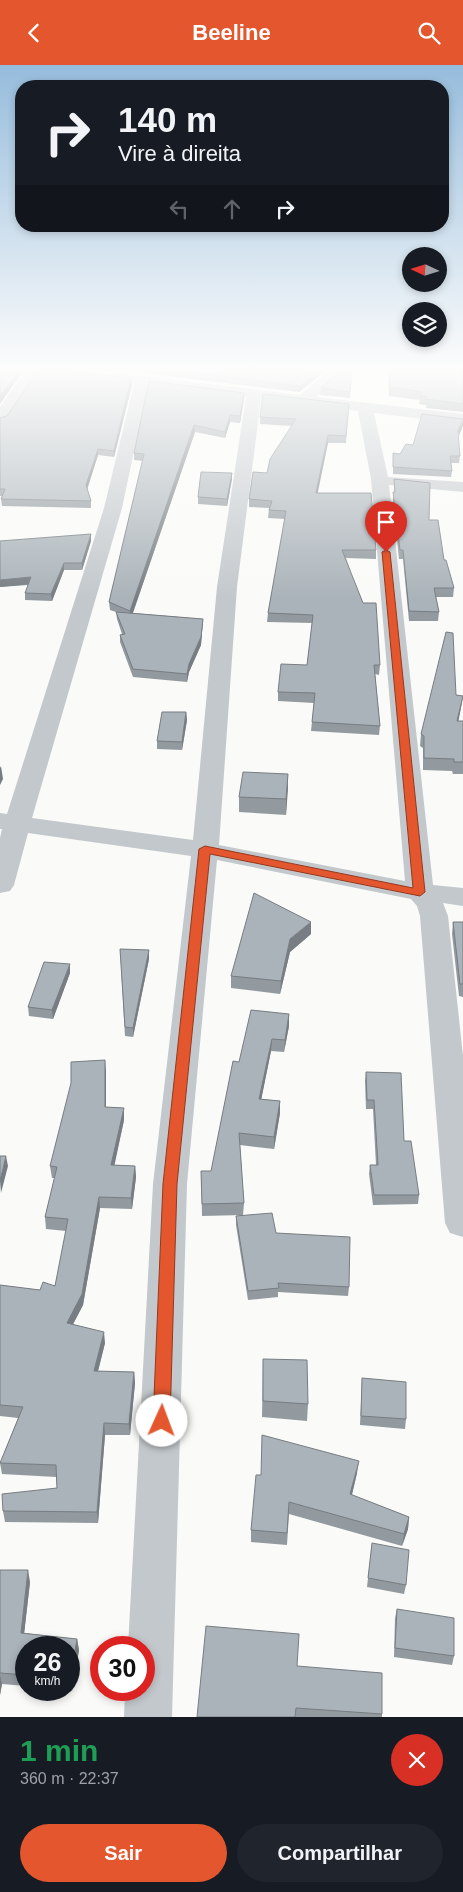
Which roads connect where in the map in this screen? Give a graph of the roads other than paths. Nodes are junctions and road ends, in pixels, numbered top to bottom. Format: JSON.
{"nodes":[{"id":1,"x":131,"y":444,"type":"edge"},
{"id":2,"x":247,"y":444,"type":"edge"},
{"id":3,"x":373,"y":444,"type":"edge"},
{"id":4,"x":380,"y":479,"type":"junction"},
{"id":5,"x":463,"y":487,"type":"edge"},
{"id":6,"x":8,"y":822,"type":"edge"},
{"id":7,"x":205,"y":849,"type":"junction"},
{"id":8,"x":0,"y":885,"type":"edge"},
{"id":9,"x":420,"y":892,"type":"junction"},
{"id":10,"x":463,"y":897,"type":"edge"},
{"id":11,"x":463,"y":1223,"type":"edge"},
{"id":12,"x":148,"y":1717,"type":"edge"}],
"edges":[{"from":1,"to":6,"type":"street"},
{"from":2,"to":7,"type":"street"},
{"from":3,"to":4,"type":"street"},
{"from":4,"to":5,"type":"street"},
{"from":4,"to":9,"type":"street"},
{"from":6,"to":7,"type":"street"},
{"from":6,"to":8,"type":"street"},
{"from":7,"to":9,"type":"street"},
{"from":7,"to":12,"type":"street"},
{"from":9,"to":10,"type":"street"},
{"from":9,"to":11,"type":"street"}]}
